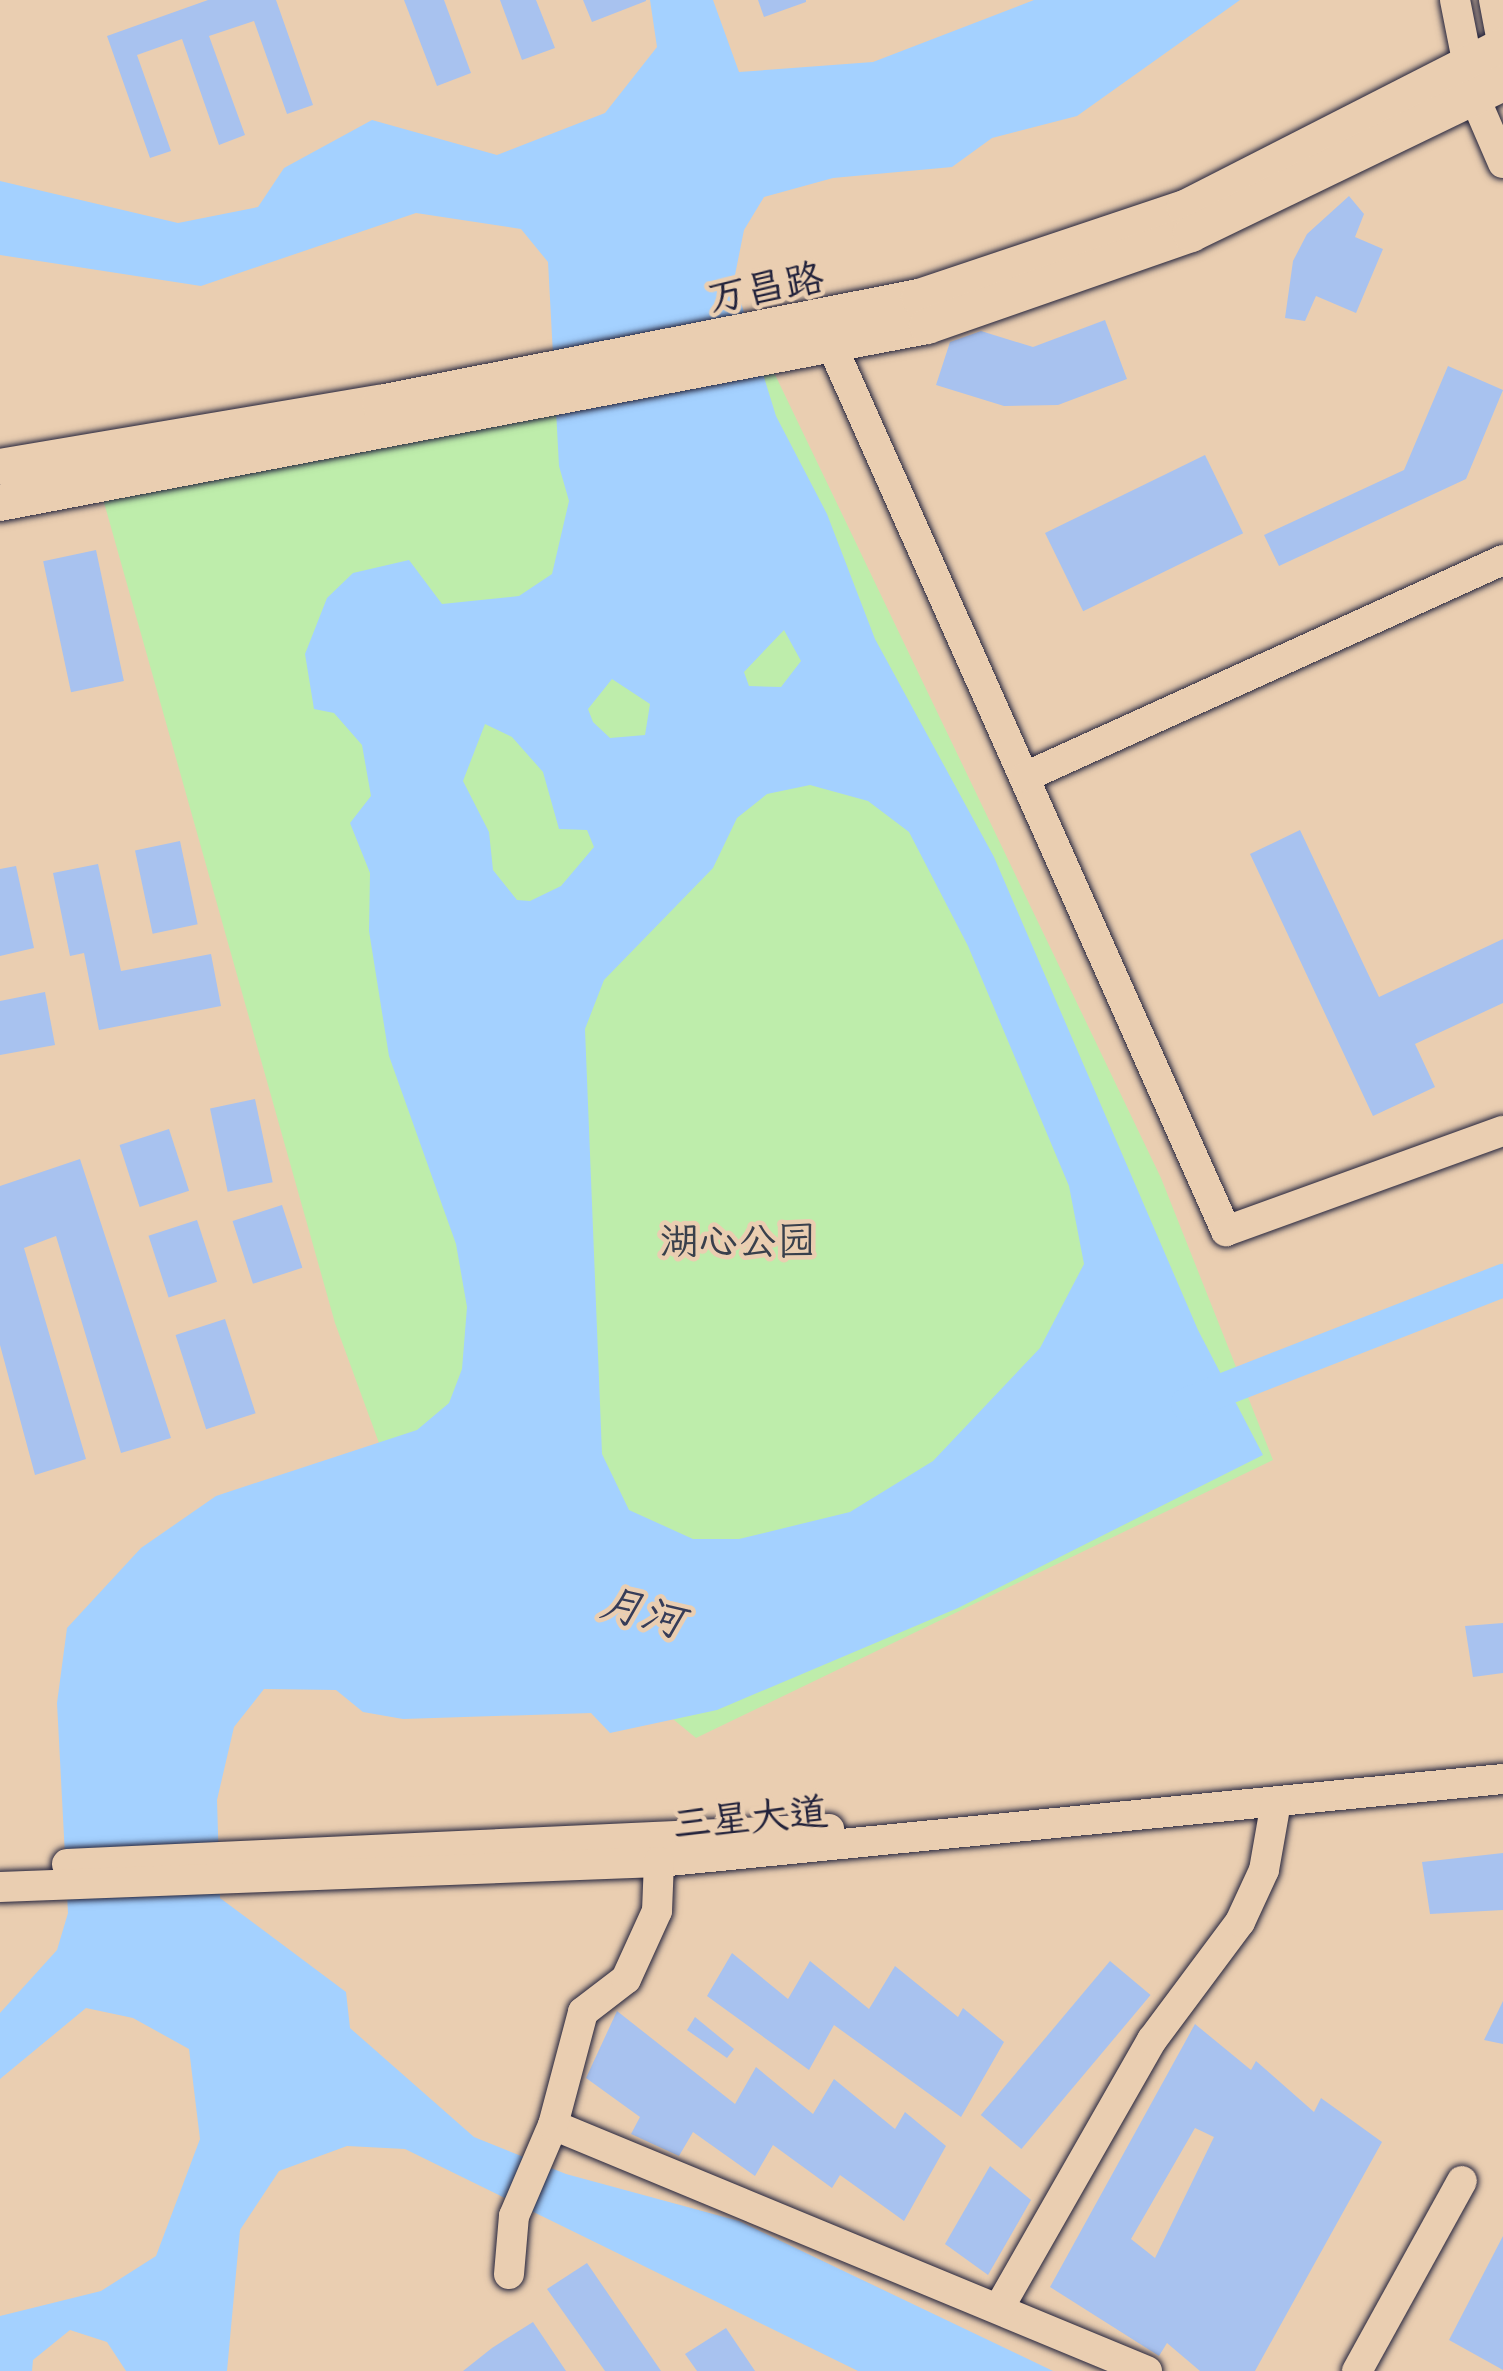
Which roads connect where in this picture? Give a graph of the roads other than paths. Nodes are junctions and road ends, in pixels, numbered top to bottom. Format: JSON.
{"nodes":[{"id":1,"x":1455,"y":0,"type":"edge"},
{"id":2,"x":1494,"y":0,"type":"edge"},
{"id":3,"x":1503,"y":46,"type":"edge"},
{"id":4,"x":1481,"y":80,"type":"edge"},
{"id":5,"x":1503,"y":164,"type":"edge"},
{"id":6,"x":810,"y":340,"type":"junction"},
{"id":7,"x":551,"y":385,"type":"junction"},
{"id":8,"x":0,"y":467,"type":"edge"},
{"id":9,"x":0,"y":503,"type":"edge"},
{"id":10,"x":1503,"y":560,"type":"edge"},
{"id":11,"x":1025,"y":777,"type":"junction"},
{"id":12,"x":1503,"y":1131,"type":"edge"},
{"id":13,"x":1503,"y":1760,"type":"edge"},
{"id":14,"x":1503,"y":1779,"type":"edge"},
{"id":15,"x":1276,"y":1802,"type":"junction"},
{"id":16,"x":659,"y":1862,"type":"junction"},
{"id":17,"x":285,"y":1863,"type":"junction"},
{"id":18,"x":0,"y":1866,"type":"edge"},
{"id":19,"x":34,"y":1876,"type":"junction"},
{"id":20,"x":0,"y":1887,"type":"edge"},
{"id":21,"x":547,"y":2140,"type":"junction"},
{"id":22,"x":1462,"y":2181,"type":"dead end"},
{"id":23,"x":509,"y":2275,"type":"dead end"},
{"id":24,"x":999,"y":2308,"type":"junction"},
{"id":25,"x":1147,"y":2371,"type":"edge"},
{"id":26,"x":1357,"y":2371,"type":"edge"}],
"edges":[{"from":1,"to":4,"type":"street"},
{"from":2,"to":3,"type":"street"},
{"from":3,"to":4,"type":"main road","name":"万昌路"},
{"from":4,"to":5,"type":"street"},
{"from":4,"to":6,"type":"main road","name":"万昌路"},
{"from":6,"to":7,"type":"main road","name":"万昌路"},
{"from":6,"to":11,"type":"street"},
{"from":7,"to":8,"type":"main road","name":"万昌路"},
{"from":7,"to":9,"type":"main road","name":"万昌路"},
{"from":10,"to":11,"type":"street"},
{"from":11,"to":12,"type":"street"},
{"from":13,"to":17,"type":"street","name":"三星大道"},
{"from":14,"to":15,"type":"street","name":"三星大道"},
{"from":15,"to":16,"type":"street","name":"三星大道"},
{"from":15,"to":24,"type":"street"},
{"from":16,"to":17,"type":"street","name":"三星大道"},
{"from":16,"to":21,"type":"street"},
{"from":17,"to":19,"type":"street","name":"三星大道"},
{"from":18,"to":19,"type":"street","name":"三星大道"},
{"from":19,"to":20,"type":"street","name":"三星大道"},
{"from":21,"to":23,"type":"street"},
{"from":21,"to":24,"type":"street"},
{"from":22,"to":26,"type":"street"},
{"from":24,"to":25,"type":"street"}]}
